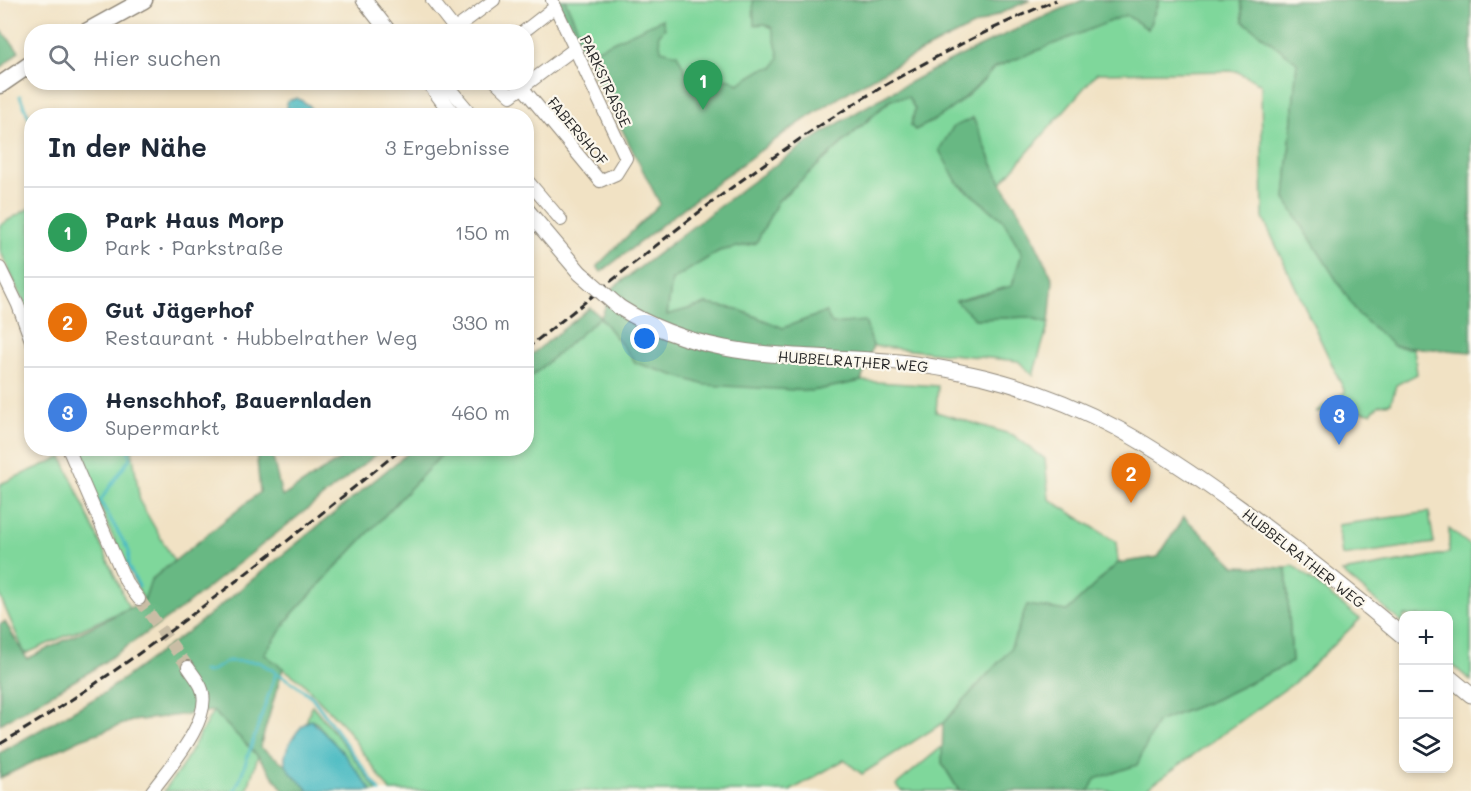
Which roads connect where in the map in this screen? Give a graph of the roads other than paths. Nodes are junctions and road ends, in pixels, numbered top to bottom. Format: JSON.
{"nodes":[{"id":1,"x":144,"y":0,"type":"edge"},
{"id":2,"x":364,"y":0,"type":"edge"},
{"id":3,"x":432,"y":0,"type":"edge"},
{"id":4,"x":494,"y":0,"type":"edge"},
{"id":5,"x":554,"y":3,"type":"edge"},
{"id":6,"x":100,"y":24,"type":"edge"},
{"id":7,"x":383,"y":24,"type":"edge"},
{"id":8,"x":451,"y":24,"type":"edge"},
{"id":9,"x":464,"y":24,"type":"edge"},
{"id":10,"x":532,"y":24,"type":"edge"},
{"id":11,"x":574,"y":49,"type":"junction"},
{"id":12,"x":24,"y":68,"type":"edge"},
{"id":13,"x":534,"y":78,"type":"edge"},
{"id":14,"x":5,"y":81,"type":"edge"},
{"id":15,"x":434,"y":90,"type":"edge"},
{"id":16,"x":451,"y":90,"type":"edge"},
{"id":17,"x":504,"y":90,"type":"edge"},
{"id":18,"x":518,"y":90,"type":"edge"},
{"id":19,"x":524,"y":90,"type":"edge"},
{"id":20,"x":448,"y":108,"type":"edge"},
{"id":21,"x":466,"y":108,"type":"edge"},
{"id":22,"x":616,"y":174,"type":"joint"},
{"id":23,"x":534,"y":188,"type":"edge"},
{"id":24,"x":534,"y":218,"type":"edge"},
{"id":25,"x":561,"y":220,"type":"dead end"},
{"id":26,"x":0,"y":268,"type":"edge"},
{"id":27,"x":24,"y":321,"type":"edge"},
{"id":28,"x":71,"y":456,"type":"edge"},
{"id":29,"x":139,"y":599,"type":"tunnel mouth"},
{"id":30,"x":1399,"y":633,"type":"edge"},
{"id":31,"x":188,"y":667,"type":"tunnel mouth"},
{"id":32,"x":1453,"y":679,"type":"edge"},
{"id":33,"x":1471,"y":695,"type":"edge"},
{"id":34,"x":152,"y":791,"type":"edge"}],
"edges":[{"from":1,"to":6,"type":"main road"},
{"from":2,"to":7,"type":"street"},
{"from":3,"to":8,"type":"street"},
{"from":4,"to":9,"type":"street"},
{"from":5,"to":10,"type":"street"},
{"from":5,"to":11,"type":"street","name":"PARKSTRASSE"},
{"from":11,"to":13,"type":"street"},
{"from":11,"to":22,"type":"street","name":"PARKSTRASSE"},
{"from":12,"to":14,"type":"main road"},
{"from":15,"to":20,"type":"street"},
{"from":16,"to":21,"type":"street"},
{"from":17,"to":18,"type":"street"},
{"from":19,"to":22,"type":"street","name":"FABERSHOF"},
{"from":23,"to":25,"type":"street"},
{"from":24,"to":30,"type":"street","name":"HUBBELRATHER WEG","bridge":true},
{"from":26,"to":27,"type":"street"},
{"from":28,"to":29,"type":"street"},
{"from":31,"to":34,"type":"street"},
{"from":32,"to":33,"type":"street"}]}
